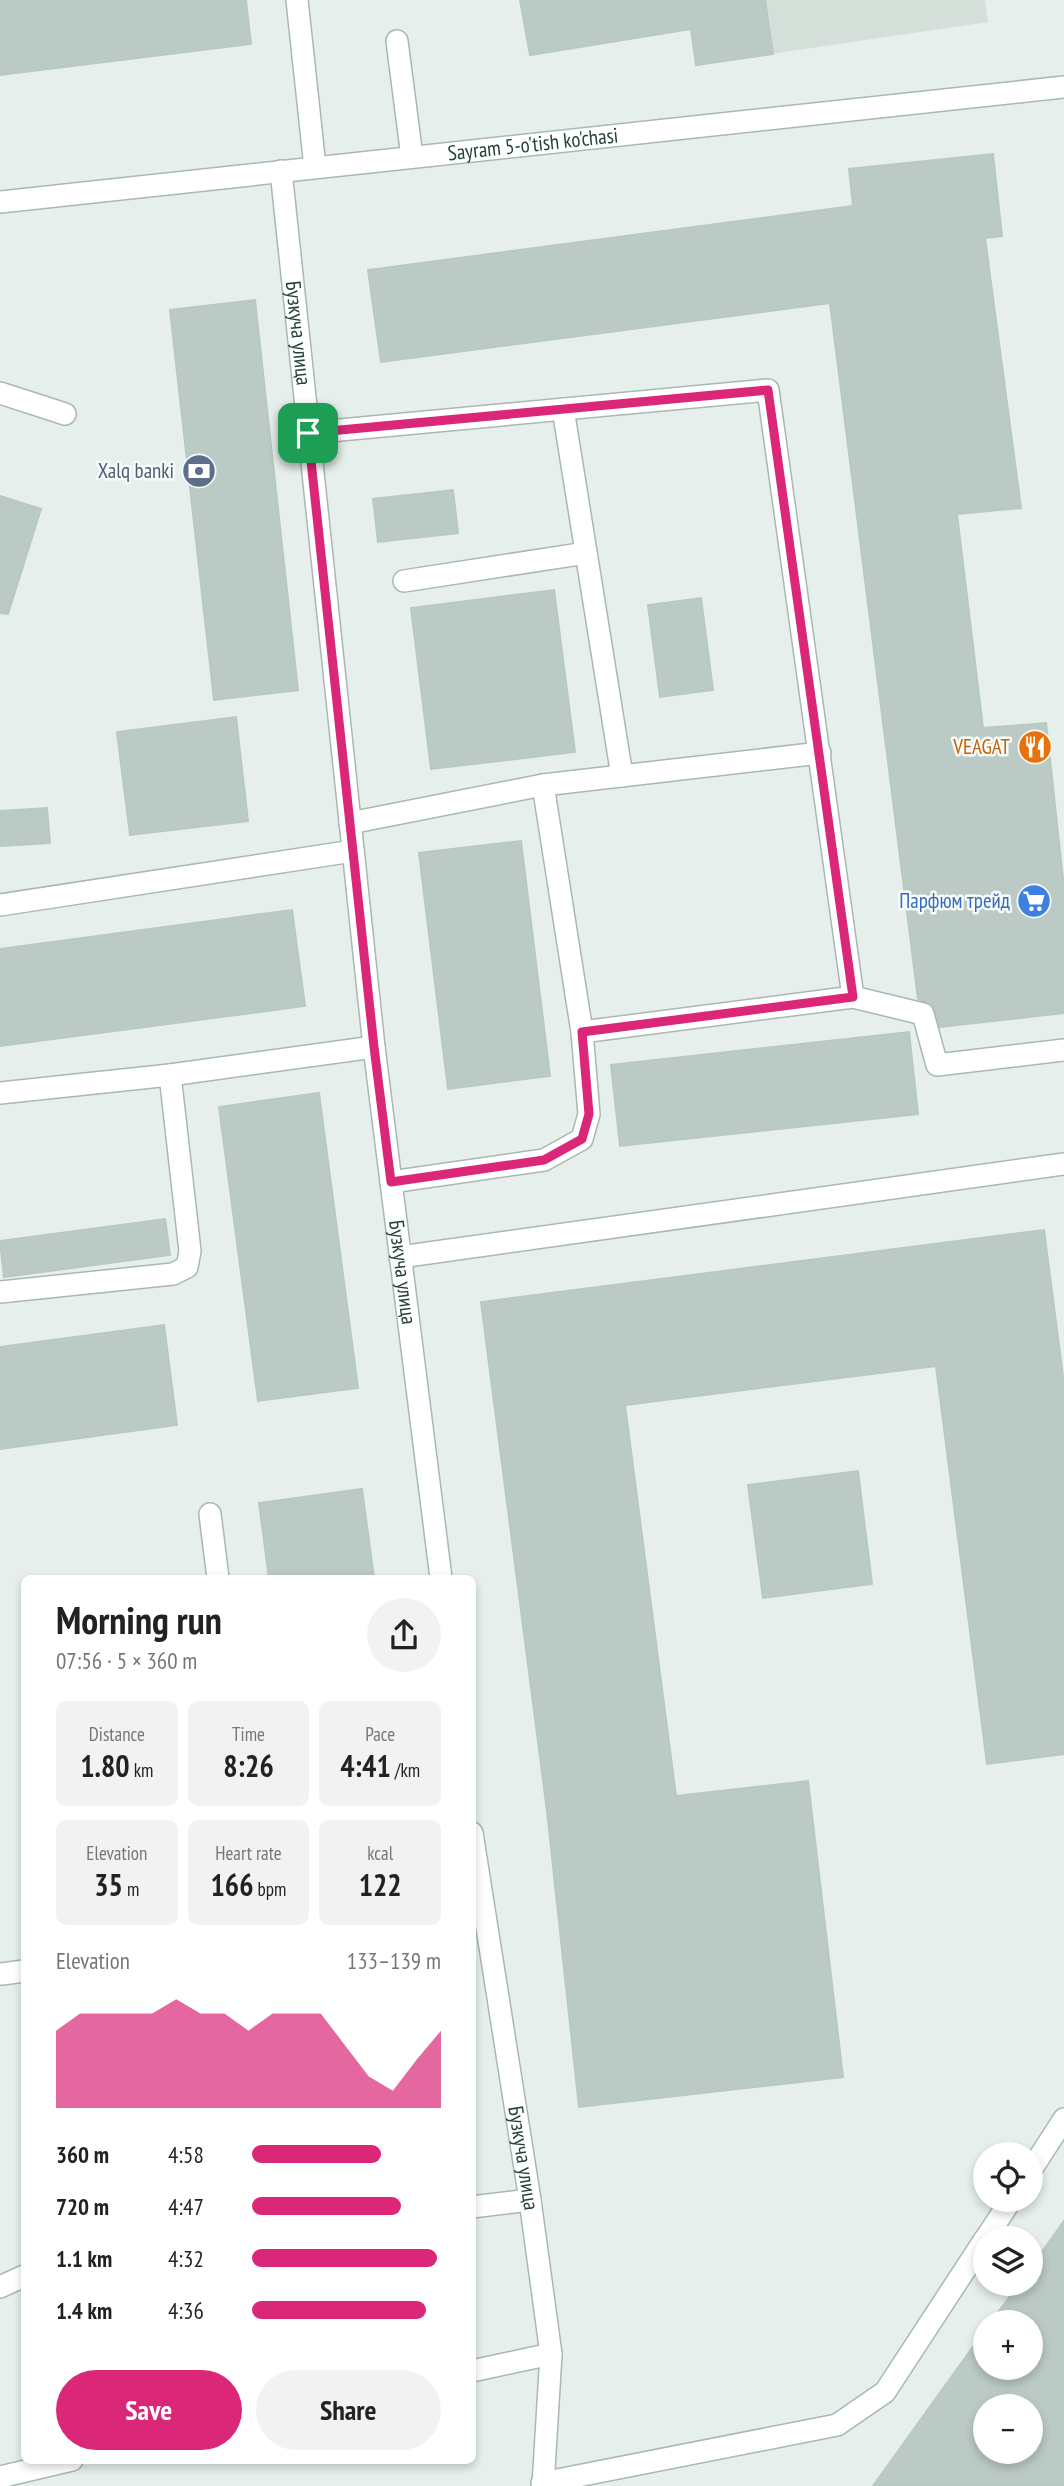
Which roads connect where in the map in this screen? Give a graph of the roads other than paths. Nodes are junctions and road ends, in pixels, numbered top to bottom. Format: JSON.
{"nodes":[{"id":1,"x":297,"y":0,"type":"edge"},
{"id":2,"x":397,"y":41,"type":"dead end"},
{"id":3,"x":1064,"y":87,"type":"edge"},
{"id":4,"x":412,"y":156,"type":"junction"},
{"id":5,"x":315,"y":167,"type":"junction"},
{"id":6,"x":281,"y":171,"type":"junction"},
{"id":7,"x":0,"y":202,"type":"edge"},
{"id":8,"x":0,"y":393,"type":"edge"},
{"id":9,"x":563,"y":409,"type":"junction"},
{"id":10,"x":65,"y":414,"type":"dead end"},
{"id":11,"x":308,"y":433,"type":"junction"},
{"id":12,"x":586,"y":553,"type":"junction"},
{"id":13,"x":404,"y":581,"type":"dead end"},
{"id":14,"x":820,"y":753,"type":"junction"},
{"id":15,"x":622,"y":776,"type":"junction"},
{"id":16,"x":543,"y":785,"type":"junction"},
{"id":17,"x":350,"y":823,"type":"junction"},
{"id":18,"x":353,"y":851,"type":"junction"},
{"id":19,"x":0,"y":905,"type":"edge"},
{"id":20,"x":853,"y":997,"type":"junction"},
{"id":21,"x":582,"y":1032,"type":"junction"},
{"id":22,"x":374,"y":1047,"type":"junction"},
{"id":23,"x":1064,"y":1050,"type":"edge"},
{"id":24,"x":170,"y":1075,"type":"junction"},
{"id":25,"x":0,"y":1093,"type":"edge"},
{"id":26,"x":1064,"y":1164,"type":"edge"},
{"id":27,"x":391,"y":1182,"type":"junction"},
{"id":28,"x":400,"y":1257,"type":"junction"},
{"id":29,"x":0,"y":1292,"type":"edge"},
{"id":30,"x":210,"y":1514,"type":"dead end"},
{"id":31,"x":218,"y":1575,"type":"edge"},
{"id":32,"x":441,"y":1575,"type":"edge"},
{"id":33,"x":476,"y":1887,"type":"edge"},
{"id":34,"x":478,"y":1914,"type":"edge"},
{"id":35,"x":21,"y":1971,"type":"edge"},
{"id":36,"x":2,"y":1974,"type":"dead end"},
{"id":37,"x":1064,"y":2119,"type":"edge"},
{"id":38,"x":1043,"y":2151,"type":"edge"},
{"id":39,"x":530,"y":2200,"type":"junction"},
{"id":40,"x":476,"y":2207,"type":"edge"},
{"id":41,"x":973,"y":2259,"type":"edge"},
{"id":42,"x":21,"y":2277,"type":"edge"},
{"id":43,"x":0,"y":2287,"type":"edge"},
{"id":44,"x":551,"y":2354,"type":"junction"},
{"id":45,"x":476,"y":2370,"type":"edge"},
{"id":46,"x":55,"y":2464,"type":"edge"},
{"id":47,"x":0,"y":2477,"type":"edge"},
{"id":48,"x":542,"y":2485,"type":"edge"}],
"edges":[{"from":1,"to":5,"type":"street"},
{"from":2,"to":4,"type":"street"},
{"from":3,"to":4,"type":"street","name":"Sayram 5-o'tish ko'chasi"},
{"from":4,"to":5,"type":"street","name":"Sayram 5-o'tish ko'chasi"},
{"from":5,"to":6,"type":"street","name":"Sayram 5-o'tish ko'chasi"},
{"from":6,"to":7,"type":"street","name":"Sayram 5-o'tish ko'chasi"},
{"from":6,"to":11,"type":"street","name":"Бузкуча улица"},
{"from":8,"to":10,"type":"street"},
{"from":9,"to":11,"type":"street"},
{"from":9,"to":12,"type":"street"},
{"from":9,"to":14,"type":"street"},
{"from":11,"to":17,"type":"street","name":"Бузкуча улица"},
{"from":12,"to":13,"type":"street"},
{"from":12,"to":15,"type":"street"},
{"from":14,"to":15,"type":"street"},
{"from":14,"to":20,"type":"street"},
{"from":15,"to":16,"type":"street"},
{"from":16,"to":17,"type":"street"},
{"from":16,"to":21,"type":"street"},
{"from":17,"to":18,"type":"street","name":"Бузкуча улица"},
{"from":18,"to":19,"type":"street"},
{"from":18,"to":22,"type":"street","name":"Бузкуча улица"},
{"from":20,"to":21,"type":"street"},
{"from":20,"to":23,"type":"street"},
{"from":21,"to":27,"type":"street"},
{"from":22,"to":24,"type":"street"},
{"from":22,"to":27,"type":"street","name":"Бузкуча улица"},
{"from":24,"to":25,"type":"street"},
{"from":24,"to":29,"type":"street"},
{"from":26,"to":28,"type":"street"},
{"from":27,"to":28,"type":"street","name":"Бузкуча улица"},
{"from":28,"to":32,"type":"street","name":"Бузкуча улица"},
{"from":30,"to":31,"type":"street"},
{"from":33,"to":34,"type":"street","name":"Бузкуча улица"},
{"from":34,"to":39,"type":"street","name":"Бузкуча улица"},
{"from":35,"to":36,"type":"street"},
{"from":37,"to":38,"type":"street"},
{"from":39,"to":40,"type":"street"},
{"from":39,"to":44,"type":"street","name":"Бузкуча улица"},
{"from":41,"to":48,"type":"street"},
{"from":42,"to":43,"type":"street"},
{"from":44,"to":45,"type":"street"},
{"from":44,"to":48,"type":"street","name":"Бузкуча улица"},
{"from":46,"to":47,"type":"street"}]}
